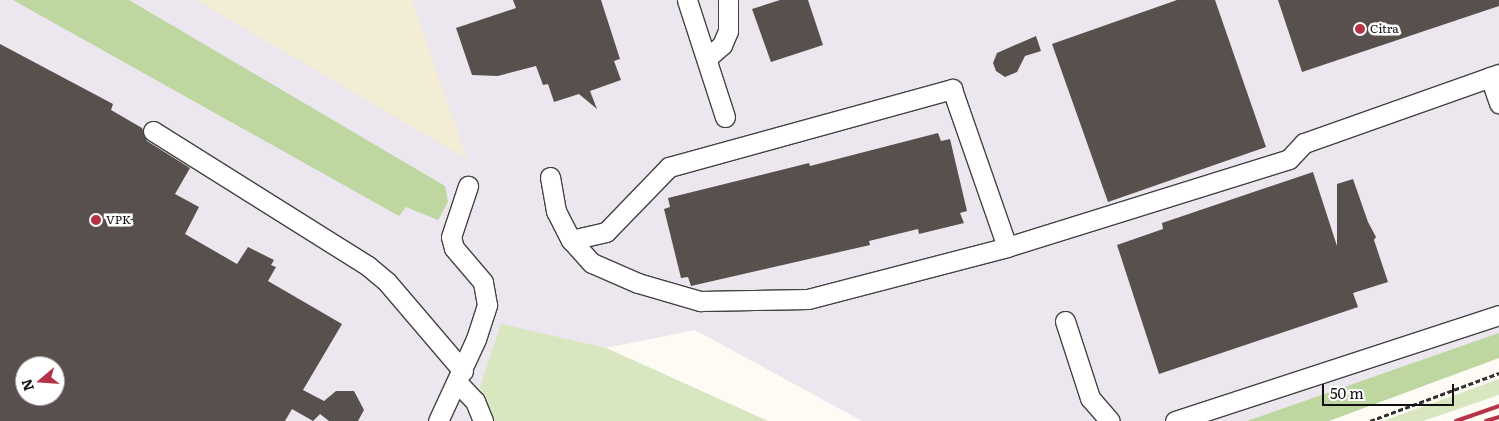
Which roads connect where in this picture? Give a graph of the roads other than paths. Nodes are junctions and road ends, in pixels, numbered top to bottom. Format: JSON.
{"nodes":[{"id":1,"x":687,"y":0,"type":"edge"},
{"id":2,"x":728,"y":0,"type":"edge"},
{"id":3,"x":707,"y":58,"type":"junction"},
{"id":4,"x":1494,"y":75,"type":"edge"},
{"id":5,"x":1499,"y":103,"type":"edge"},
{"id":6,"x":725,"y":117,"type":"dead end"},
{"id":7,"x":153,"y":131,"type":"dead end"},
{"id":8,"x":550,"y":178,"type":"dead end"},
{"id":9,"x":468,"y":186,"type":"dead end"},
{"id":10,"x":571,"y":240,"type":"junction"},
{"id":11,"x":1007,"y":247,"type":"junction"},
{"id":12,"x":1499,"y":315,"type":"edge"},
{"id":13,"x":1065,"y":321,"type":"dead end"},
{"id":14,"x":460,"y":376,"type":"junction"},
{"id":15,"x":438,"y":421,"type":"edge"},
{"id":16,"x":483,"y":421,"type":"edge"},
{"id":17,"x":1110,"y":421,"type":"edge"},
{"id":18,"x":1175,"y":421,"type":"edge"}],
"edges":[{"from":1,"to":3,"type":"lane"},
{"from":2,"to":3,"type":"lane"},
{"from":3,"to":6,"type":"lane"},
{"from":4,"to":5,"type":"lane"},
{"from":4,"to":11,"type":"lane"},
{"from":7,"to":14,"type":"lane"},
{"from":8,"to":10,"type":"lane"},
{"from":9,"to":14,"type":"lane"},
{"from":10,"to":11,"type":"lane"},
{"from":10,"to":11,"type":"lane"},
{"from":12,"to":18,"type":"lane"},
{"from":13,"to":17,"type":"lane"},
{"from":14,"to":15,"type":"lane"},
{"from":14,"to":16,"type":"lane"}]}
